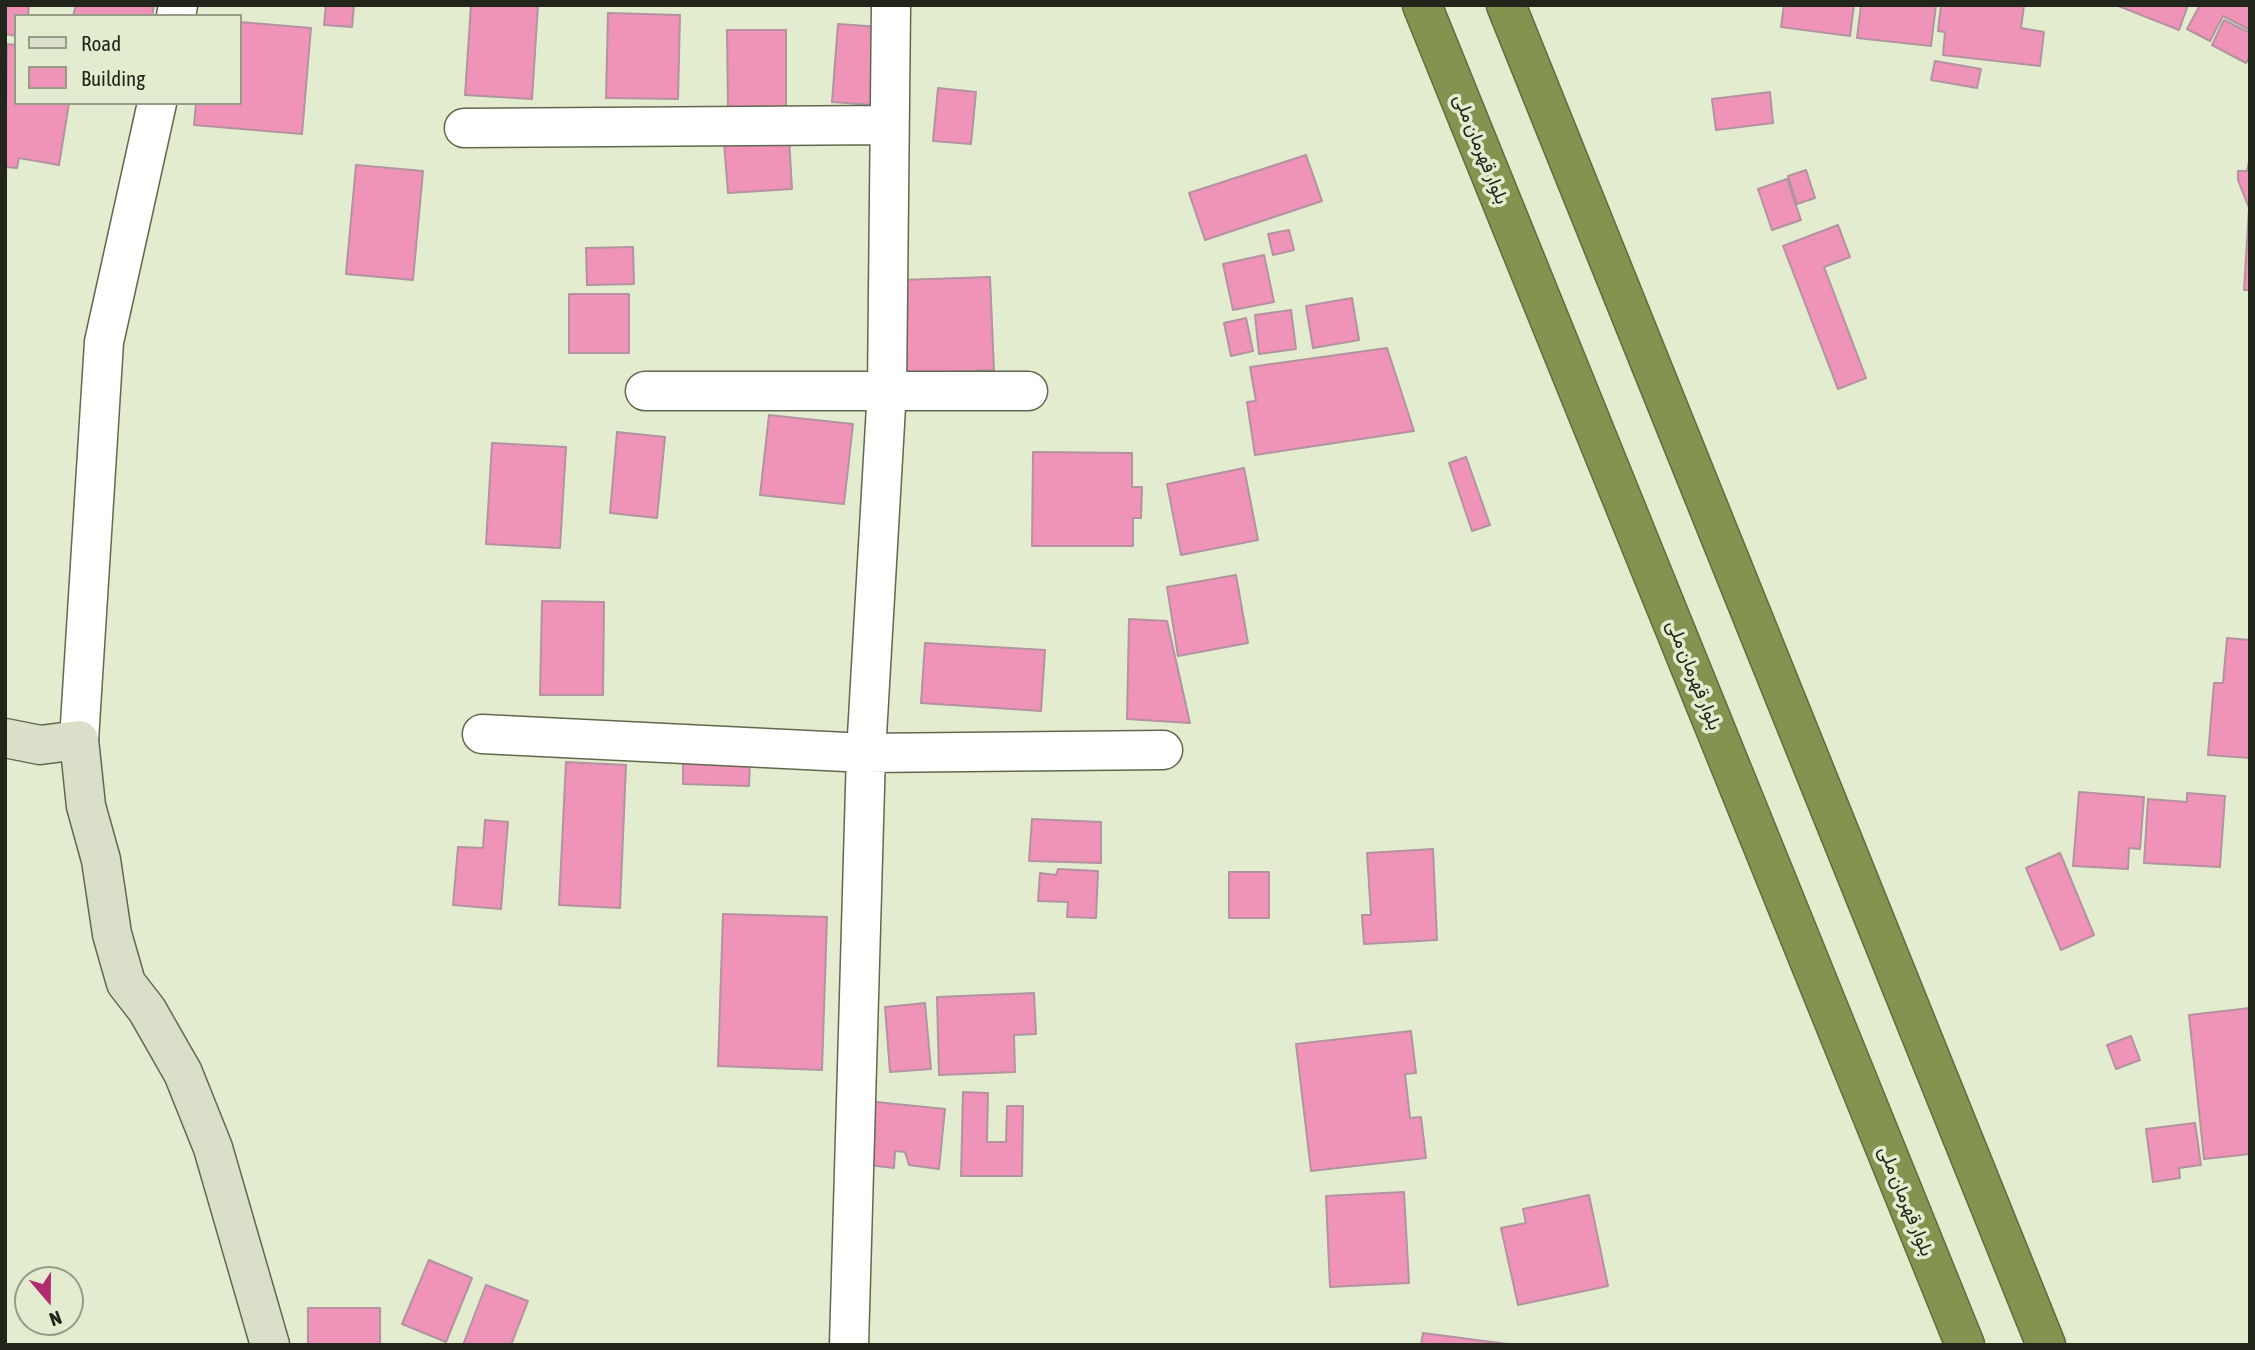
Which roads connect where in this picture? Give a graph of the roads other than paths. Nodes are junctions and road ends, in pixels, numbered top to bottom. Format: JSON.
{"nodes":[{"id":1,"x":891,"y":5,"type":"edge"},
{"id":2,"x":1423,"y":5,"type":"edge"},
{"id":3,"x":1506,"y":5,"type":"edge"},
{"id":4,"x":157,"y":105,"type":"edge"},
{"id":5,"x":889,"y":125,"type":"junction"},
{"id":6,"x":464,"y":128,"type":"dead end"},
{"id":7,"x":887,"y":389,"type":"junction"},
{"id":8,"x":645,"y":391,"type":"dead end"},
{"id":9,"x":1028,"y":391,"type":"dead end"},
{"id":10,"x":482,"y":734,"type":"dead end"},
{"id":11,"x":5,"y":738,"type":"edge"},
{"id":12,"x":79,"y":740,"type":"junction"},
{"id":13,"x":1163,"y":750,"type":"dead end"},
{"id":14,"x":866,"y":753,"type":"junction"},
{"id":15,"x":270,"y":1345,"type":"edge"},
{"id":16,"x":849,"y":1345,"type":"edge"},
{"id":17,"x":1965,"y":1345,"type":"edge"},
{"id":18,"x":2046,"y":1345,"type":"edge"}],
"edges":[{"from":1,"to":5,"type":"street"},
{"from":2,"to":17,"type":"highway","name":"بلوار قهرمان ملی"},
{"from":3,"to":18,"type":"highway"},
{"from":4,"to":12,"type":"street"},
{"from":5,"to":6,"type":"street"},
{"from":5,"to":7,"type":"street"},
{"from":7,"to":8,"type":"street"},
{"from":7,"to":9,"type":"street"},
{"from":7,"to":14,"type":"street"},
{"from":10,"to":14,"type":"street"},
{"from":11,"to":12,"type":"street"},
{"from":12,"to":15,"type":"street"},
{"from":13,"to":14,"type":"street"},
{"from":14,"to":16,"type":"street"}]}
